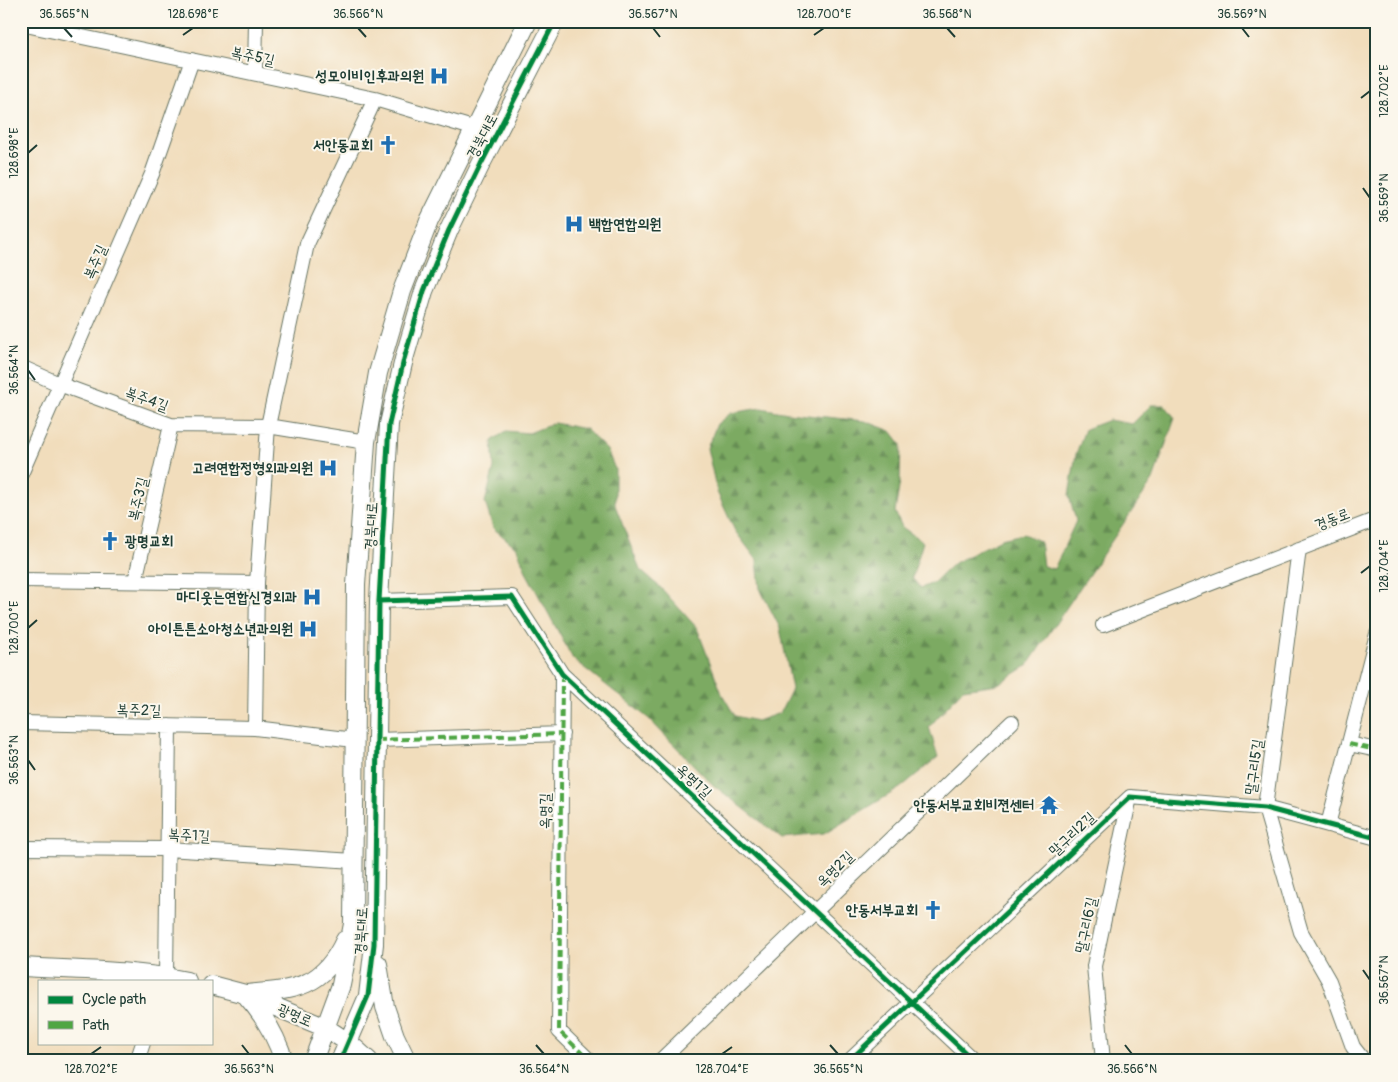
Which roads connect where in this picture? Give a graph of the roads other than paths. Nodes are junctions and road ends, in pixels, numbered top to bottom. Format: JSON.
{"nodes":[{"id":1,"x":256,"y":21,"type":"edge"},
{"id":2,"x":528,"y":21,"type":"edge"},
{"id":3,"x":555,"y":21,"type":"edge"},
{"id":4,"x":21,"y":24,"type":"edge"},
{"id":5,"x":192,"y":60,"type":"junction"},
{"id":6,"x":255,"y":74,"type":"junction"},
{"id":7,"x":375,"y":99,"type":"junction"},
{"id":8,"x":476,"y":129,"type":"junction"},
{"id":9,"x":21,"y":367,"type":"edge"},
{"id":10,"x":59,"y":384,"type":"junction"},
{"id":11,"x":171,"y":425,"type":"junction"},
{"id":12,"x":268,"y":426,"type":"junction"},
{"id":13,"x":366,"y":442,"type":"junction"},
{"id":14,"x":21,"y":474,"type":"edge"},
{"id":15,"x":1377,"y":519,"type":"edge"},
{"id":16,"x":1299,"y":549,"type":"junction"},
{"id":17,"x":21,"y":580,"type":"edge"},
{"id":18,"x":135,"y":581,"type":"junction"},
{"id":19,"x":257,"y":583,"type":"junction"},
{"id":20,"x":378,"y":601,"type":"junction"},
{"id":21,"x":1103,"y":625,"type":"dead end"},
{"id":22,"x":1377,"y":634,"type":"edge"},
{"id":23,"x":1373,"y":662,"type":"edge"},
{"id":24,"x":562,"y":674,"type":"junction"},
{"id":25,"x":1012,"y":722,"type":"dead end"},
{"id":26,"x":21,"y":723,"type":"edge"},
{"id":27,"x":169,"y":726,"type":"junction"},
{"id":28,"x":255,"y":728,"type":"junction"},
{"id":29,"x":562,"y":734,"type":"junction"},
{"id":30,"x":354,"y":740,"type":"junction"},
{"id":31,"x":377,"y":740,"type":"junction"},
{"id":32,"x":1349,"y":744,"type":"junction"},
{"id":33,"x":1377,"y":750,"type":"edge"},
{"id":34,"x":1130,"y":797,"type":"junction"},
{"id":35,"x":1265,"y":808,"type":"junction"},
{"id":36,"x":1328,"y":825,"type":"junction"},
{"id":37,"x":1377,"y":838,"type":"edge"},
{"id":38,"x":21,"y":848,"type":"edge"},
{"id":39,"x":167,"y":849,"type":"junction"},
{"id":40,"x":354,"y":861,"type":"junction"},
{"id":41,"x":815,"y":912,"type":"junction"},
{"id":42,"x":352,"y":924,"type":"junction"},
{"id":43,"x":374,"y":944,"type":"junction"},
{"id":44,"x":21,"y":968,"type":"edge"},
{"id":45,"x":165,"y":979,"type":"edge"},
{"id":46,"x":212,"y":985,"type":"edge"},
{"id":47,"x":245,"y":994,"type":"junction"},
{"id":48,"x":912,"y":1002,"type":"junction"},
{"id":49,"x":326,"y":1028,"type":"junction"},
{"id":50,"x":348,"y":1043,"type":"junction"},
{"id":51,"x":143,"y":1044,"type":"edge"},
{"id":52,"x":137,"y":1061,"type":"edge"},
{"id":53,"x":284,"y":1061,"type":"edge"},
{"id":54,"x":314,"y":1061,"type":"edge"},
{"id":55,"x":340,"y":1061,"type":"edge"},
{"id":56,"x":369,"y":1061,"type":"edge"},
{"id":57,"x":407,"y":1061,"type":"edge"},
{"id":58,"x":590,"y":1061,"type":"edge"},
{"id":59,"x":660,"y":1061,"type":"edge"},
{"id":60,"x":848,"y":1061,"type":"edge"},
{"id":61,"x":972,"y":1061,"type":"edge"},
{"id":62,"x":1103,"y":1061,"type":"edge"},
{"id":63,"x":1364,"y":1061,"type":"edge"}],
"edges":[{"from":1,"to":6,"type":"street"},
{"from":2,"to":8,"type":"street","name":"경북대로"},
{"from":3,"to":20,"type":"street","name":"경북대로"},
{"from":4,"to":5,"type":"street","name":"복주5길"},
{"from":5,"to":6,"type":"street","name":"복주5길"},
{"from":5,"to":10,"type":"street","name":"복주길"},
{"from":6,"to":7,"type":"street","name":"복주5길"},
{"from":7,"to":8,"type":"street","name":"복주5길"},
{"from":7,"to":12,"type":"street"},
{"from":8,"to":13,"type":"street","name":"경북대로"},
{"from":9,"to":10,"type":"street","name":"복주4길"},
{"from":10,"to":11,"type":"street","name":"복주4길"},
{"from":10,"to":14,"type":"street","name":"복주길"},
{"from":11,"to":12,"type":"street","name":"복주4길"},
{"from":11,"to":18,"type":"street","name":"복주3길"},
{"from":12,"to":13,"type":"street","name":"복주4길"},
{"from":12,"to":19,"type":"street"},
{"from":13,"to":30,"type":"street","name":"경북대로"},
{"from":15,"to":16,"type":"street","name":"경동로"},
{"from":16,"to":21,"type":"street","name":"경동로"},
{"from":16,"to":35,"type":"street","name":"말구리5길"},
{"from":17,"to":18,"type":"street"},
{"from":18,"to":19,"type":"street"},
{"from":19,"to":28,"type":"street"},
{"from":20,"to":24,"type":"street","name":"옥명1길"},
{"from":20,"to":31,"type":"street","name":"경북대로"},
{"from":22,"to":23,"type":"street"},
{"from":23,"to":32,"type":"street"},
{"from":24,"to":29,"type":"street","name":"옥명길"},
{"from":24,"to":41,"type":"street","name":"옥명1길"},
{"from":25,"to":41,"type":"street","name":"옥명2길"},
{"from":26,"to":27,"type":"street","name":"복주2길"},
{"from":27,"to":28,"type":"street","name":"복주2길"},
{"from":27,"to":39,"type":"street"},
{"from":28,"to":30,"type":"street","name":"복주2길"},
{"from":29,"to":31,"type":"street"},
{"from":29,"to":58,"type":"street","name":"옥명길"},
{"from":30,"to":40,"type":"street","name":"경북대로"},
{"from":31,"to":43,"type":"street","name":"경북대로"},
{"from":32,"to":33,"type":"street"},
{"from":32,"to":36,"type":"street"},
{"from":34,"to":35,"type":"street"},
{"from":34,"to":48,"type":"street","name":"말구리2길"},
{"from":34,"to":62,"type":"street","name":"말구리6길"},
{"from":35,"to":36,"type":"street"},
{"from":35,"to":63,"type":"street","name":"말구리5길"},
{"from":36,"to":37,"type":"street"},
{"from":38,"to":39,"type":"street","name":"복주1길"},
{"from":39,"to":40,"type":"street","name":"복주1길"},
{"from":39,"to":45,"type":"street"},
{"from":40,"to":42,"type":"street","name":"경북대로"},
{"from":41,"to":48,"type":"street","name":"옥명1길"},
{"from":41,"to":59,"type":"street","name":"옥명2길"},
{"from":42,"to":47,"type":"street"},
{"from":42,"to":49,"type":"street","name":"경북대로"},
{"from":43,"to":50,"type":"street","name":"경북대로"},
{"from":43,"to":57,"type":"street"},
{"from":44,"to":45,"type":"street"},
{"from":46,"to":47,"type":"street","name":"광명로"},
{"from":47,"to":49,"type":"street","name":"광명로"},
{"from":47,"to":53,"type":"street"},
{"from":48,"to":60,"type":"street","name":"말구리2길"},
{"from":48,"to":61,"type":"street","name":"옥명1길"},
{"from":49,"to":50,"type":"street","name":"광명로"},
{"from":49,"to":54,"type":"street","name":"경북대로"},
{"from":50,"to":55,"type":"street","name":"경북대로"},
{"from":50,"to":56,"type":"street","name":"광명로"},
{"from":51,"to":52,"type":"street"}]}
